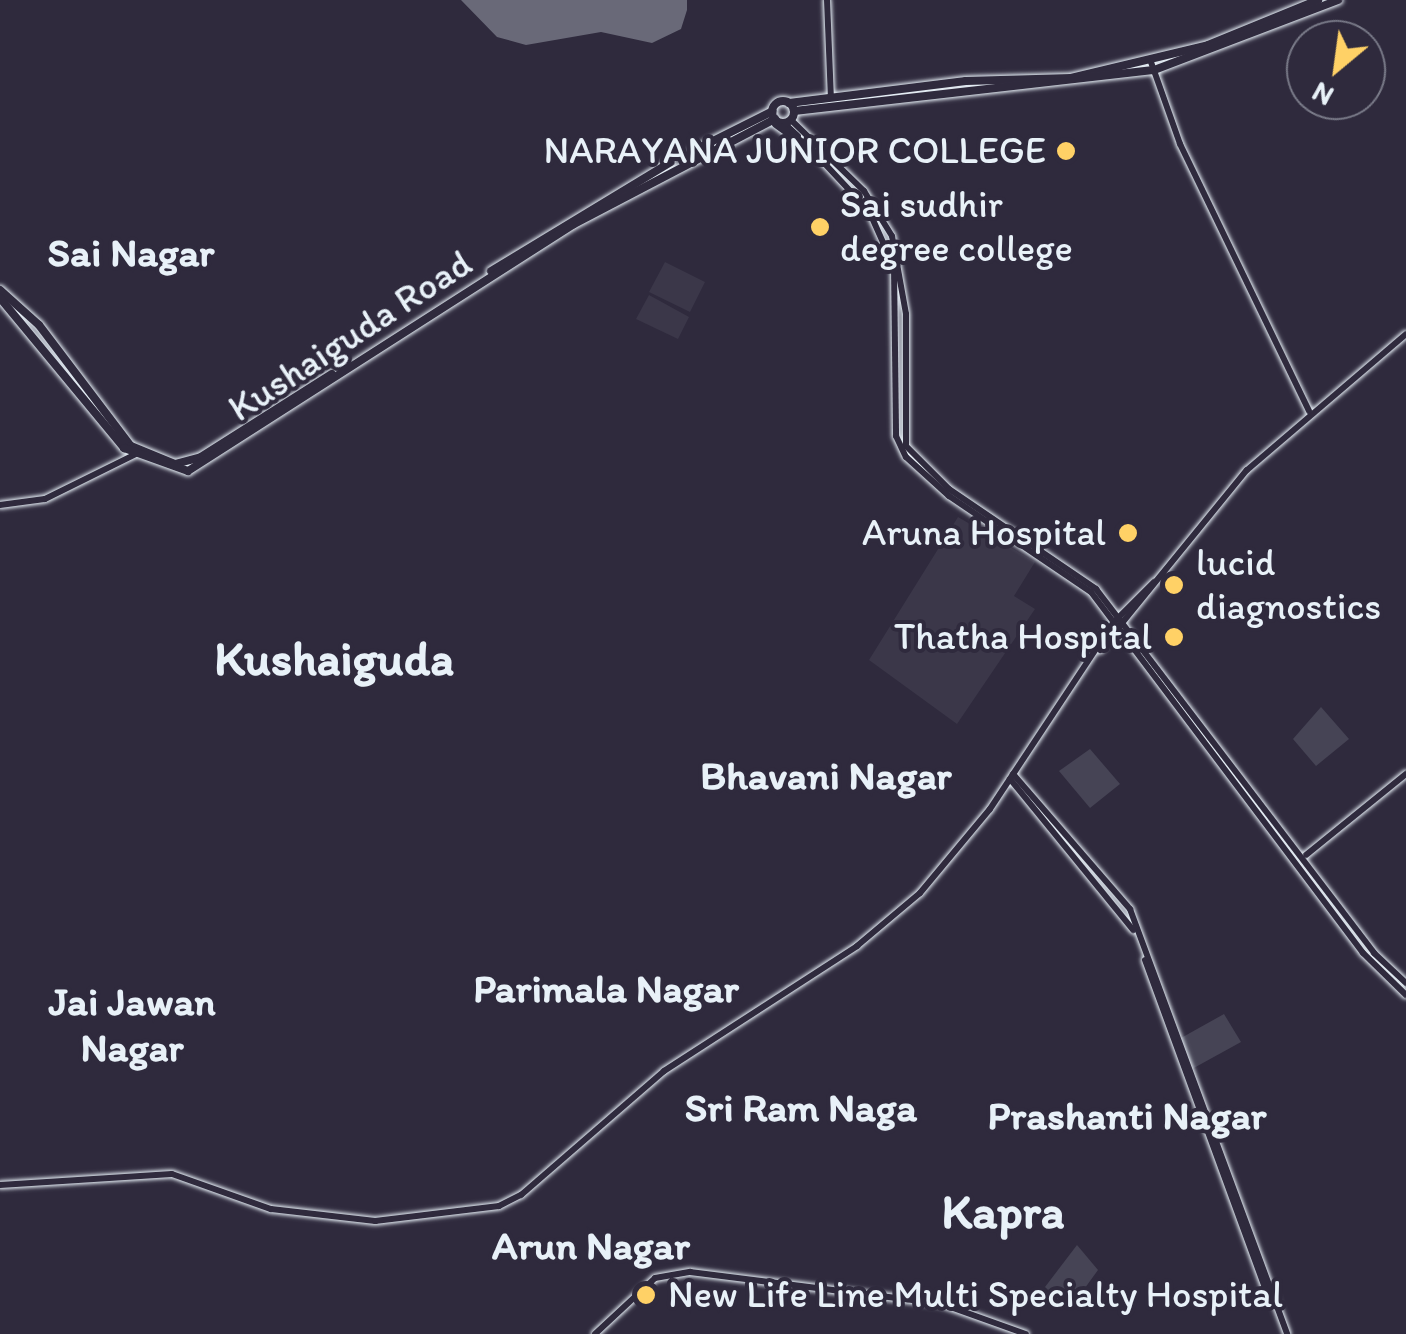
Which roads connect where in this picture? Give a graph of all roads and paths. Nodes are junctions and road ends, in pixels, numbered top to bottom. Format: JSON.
{"nodes":[{"id":1,"x":827,"y":0,"type":"edge"},
{"id":2,"x":1318,"y":0,"type":"edge"},
{"id":3,"x":1338,"y":0,"type":"edge"},
{"id":4,"x":1153,"y":66,"type":"junction"},
{"id":5,"x":830,"y":81,"type":"junction"},
{"id":6,"x":818,"y":100,"type":"junction"},
{"id":7,"x":831,"y":100,"type":"junction"},
{"id":8,"x":784,"y":115,"type":"junction"},
{"id":9,"x":765,"y":124,"type":"junction"},
{"id":10,"x":812,"y":150,"type":"junction"},
{"id":11,"x":0,"y":290,"type":"edge"},
{"id":12,"x":0,"y":298,"type":"edge"},
{"id":13,"x":1406,"y":334,"type":"edge"},
{"id":14,"x":1309,"y":412,"type":"junction"},
{"id":15,"x":137,"y":454,"type":"junction"},
{"id":16,"x":0,"y":505,"type":"edge"},
{"id":17,"x":1118,"y":624,"type":"junction"},
{"id":18,"x":1406,"y":774,"type":"edge"},
{"id":19,"x":1012,"y":777,"type":"junction"},
{"id":20,"x":1306,"y":855,"type":"junction"},
{"id":21,"x":1328,"y":894,"type":"junction"},
{"id":22,"x":1406,"y":982,"type":"edge"},
{"id":23,"x":1406,"y":995,"type":"edge"},
{"id":24,"x":0,"y":1185,"type":"edge"},
{"id":25,"x":594,"y":1334,"type":"edge"},
{"id":26,"x":1026,"y":1334,"type":"edge"},
{"id":27,"x":1285,"y":1334,"type":"edge"}],
"edges":[{"from":1,"to":5,"type":"street"},
{"from":2,"to":4,"type":"main road"},
{"from":3,"to":4,"type":"main road"},
{"from":4,"to":7,"type":"main road"},
{"from":4,"to":8,"type":"main road"},
{"from":4,"to":14,"type":"street"},
{"from":5,"to":6,"type":"street"},
{"from":5,"to":7,"type":"street"},
{"from":6,"to":7,"type":"main road"},
{"from":6,"to":8,"type":"main road"},
{"from":8,"to":9,"type":"main road","name":"Kushaiguda Road"},
{"from":8,"to":10,"type":"street"},
{"from":8,"to":15,"type":"main road","name":"Kushaiguda Road"},
{"from":8,"to":17,"type":"street"},
{"from":9,"to":10,"type":"main road"},
{"from":9,"to":15,"type":"main road","name":"Kushaiguda Road"},
{"from":10,"to":17,"type":"street"},
{"from":11,"to":15,"type":"main road"},
{"from":12,"to":15,"type":"main road"},
{"from":13,"to":14,"type":"street"},
{"from":14,"to":17,"type":"street"},
{"from":15,"to":16,"type":"street"},
{"from":17,"to":19,"type":"street"},
{"from":17,"to":20,"type":"street"},
{"from":17,"to":21,"type":"street"},
{"from":18,"to":20,"type":"street"},
{"from":19,"to":24,"type":"street"},
{"from":19,"to":27,"type":"street"},
{"from":20,"to":21,"type":"street"},
{"from":21,"to":22,"type":"street"},
{"from":21,"to":23,"type":"street"},
{"from":25,"to":26,"type":"street"}]}
